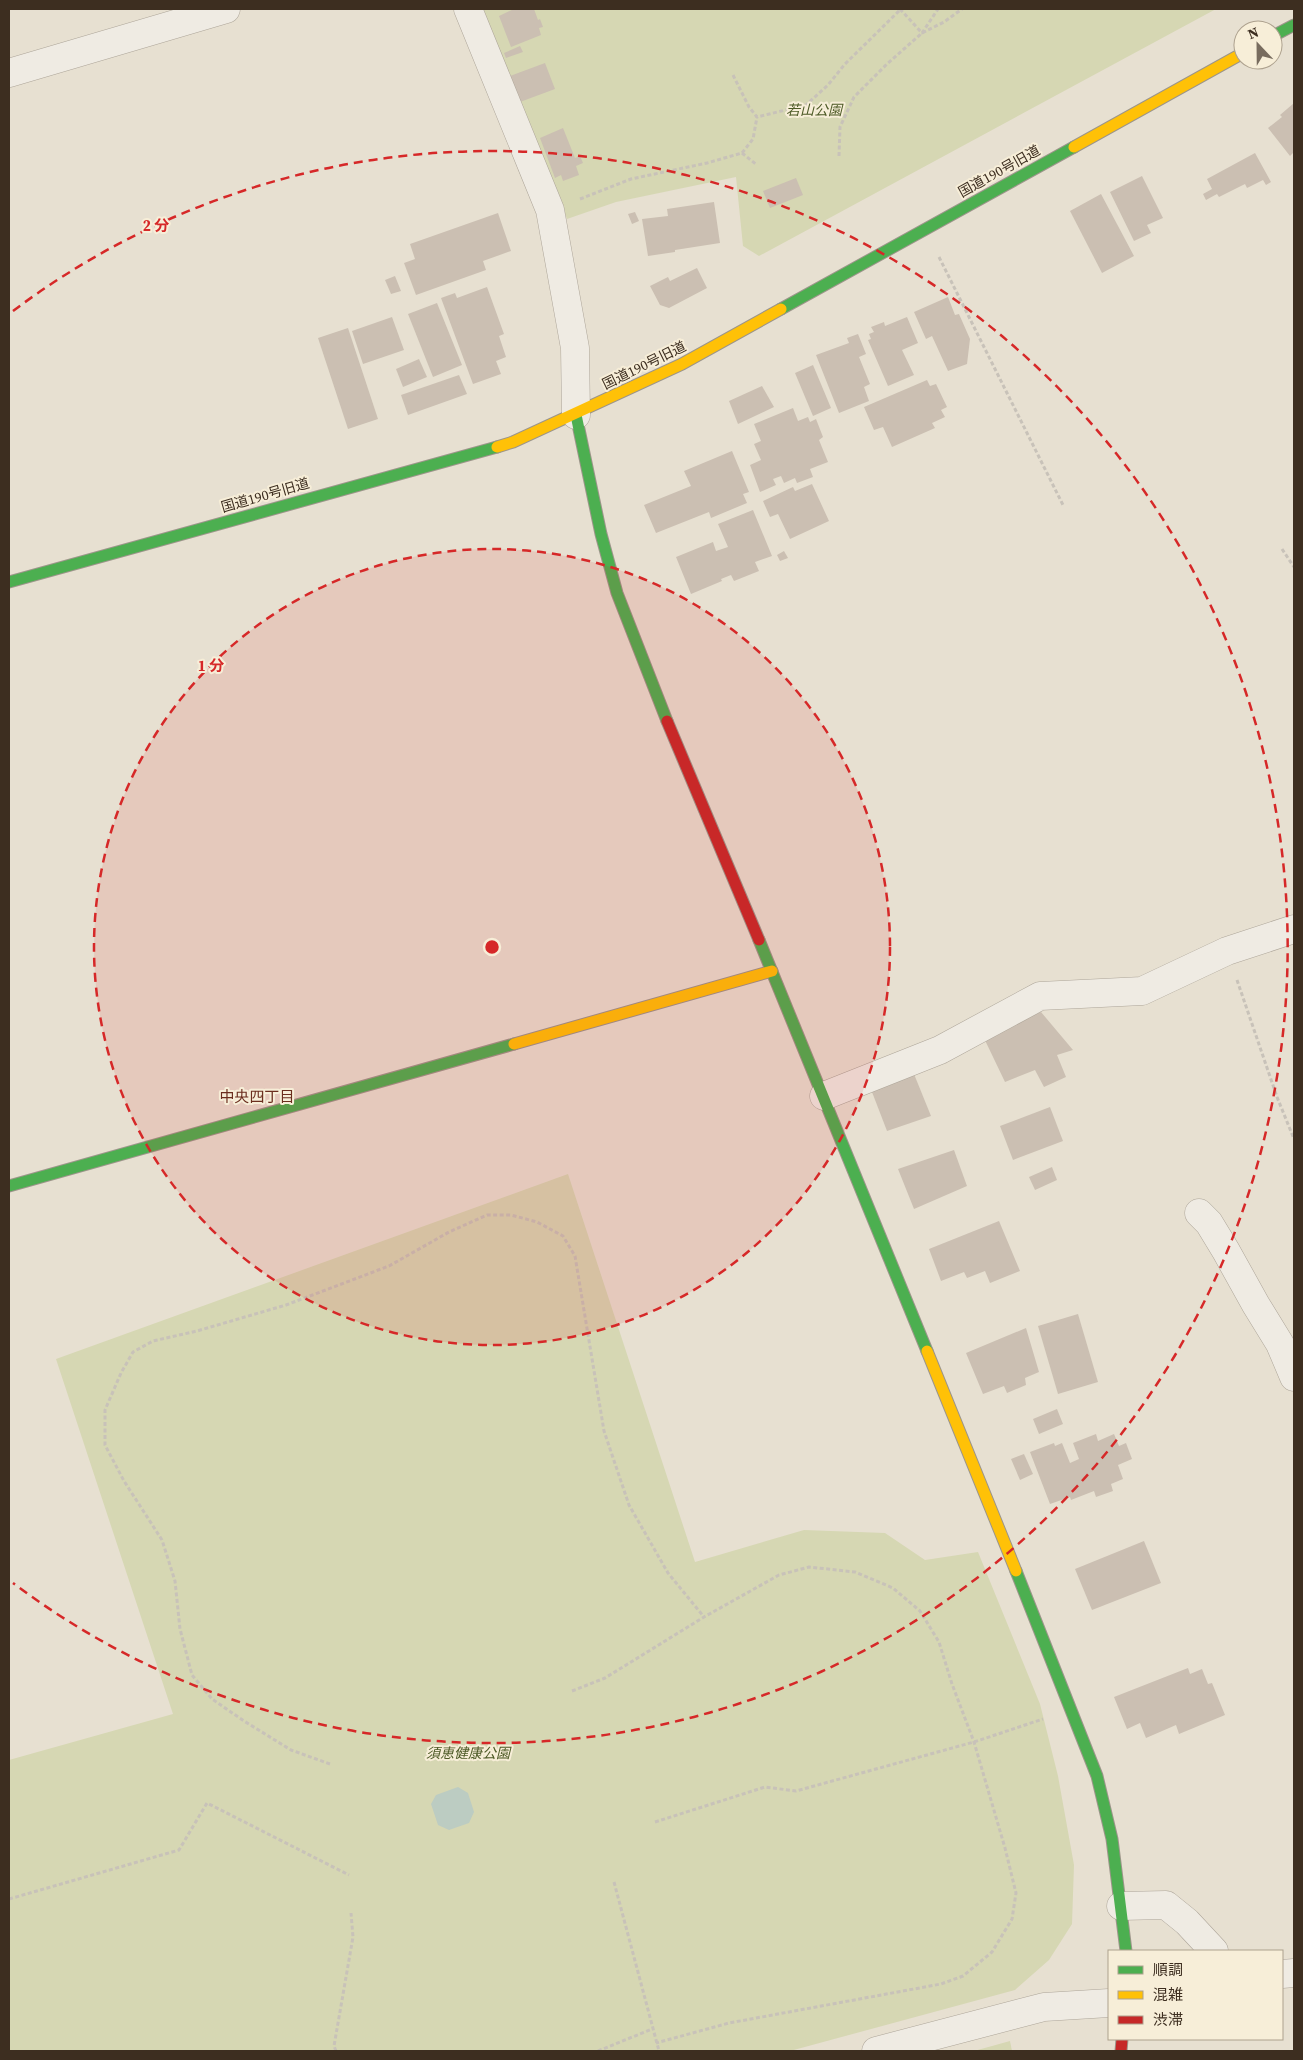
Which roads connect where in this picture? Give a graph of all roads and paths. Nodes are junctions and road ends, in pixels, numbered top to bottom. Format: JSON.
{"nodes":[{"id":1,"x":226,"y":9,"type":"edge"},
{"id":2,"x":468,"y":9,"type":"edge"},
{"id":3,"x":900,"y":9,"type":"edge"},
{"id":4,"x":938,"y":9,"type":"edge"},
{"id":5,"x":962,"y":9,"type":"edge"},
{"id":6,"x":189,"y":14,"type":"edge"},
{"id":7,"x":1294,"y":24,"type":"edge"},
{"id":8,"x":1283,"y":30,"type":"edge"},
{"id":9,"x":922,"y":33,"type":"junction"},
{"id":10,"x":1233,"y":59,"type":"edge"},
{"id":11,"x":9,"y":73,"type":"edge"},
{"id":12,"x":734,"y":75,"type":"dead end"},
{"id":13,"x":757,"y":117,"type":"junction"},
{"id":14,"x":742,"y":153,"type":"junction"},
{"id":15,"x":839,"y":156,"type":"dead end"},
{"id":16,"x":757,"y":164,"type":"dead end"},
{"id":17,"x":550,"y":210,"type":"junction"},
{"id":18,"x":925,"y":229,"type":"junction"},
{"id":19,"x":576,"y":415,"type":"junction"},
{"id":20,"x":1063,"y":505,"type":"dead end"},
{"id":21,"x":1282,"y":549,"type":"dead end"},
{"id":22,"x":1294,"y":566,"type":"edge"},
{"id":23,"x":9,"y":582,"type":"edge"},
{"id":24,"x":1294,"y":929,"type":"edge"},
{"id":25,"x":1227,"y":950,"type":"junction"},
{"id":26,"x":772,"y":971,"type":"junction"},
{"id":27,"x":824,"y":1096,"type":"junction"},
{"id":28,"x":1294,"y":1139,"type":"edge"},
{"id":29,"x":9,"y":1186,"type":"edge"},
{"id":30,"x":1199,"y":1213,"type":"dead end"},
{"id":31,"x":1294,"y":1377,"type":"edge"},
{"id":32,"x":704,"y":1617,"type":"junction"},
{"id":33,"x":572,"y":1692,"type":"dead end"},
{"id":34,"x":1072,"y":1709,"type":"junction"},
{"id":35,"x":974,"y":1742,"type":"junction"},
{"id":36,"x":330,"y":1764,"type":"dead end"},
{"id":37,"x":655,"y":1822,"type":"dead end"},
{"id":38,"x":349,"y":1875,"type":"dead end"},
{"id":39,"x":614,"y":1882,"type":"dead end"},
{"id":40,"x":9,"y":1899,"type":"edge"},
{"id":41,"x":1121,"y":1906,"type":"junction"},
{"id":42,"x":351,"y":1913,"type":"dead end"},
{"id":43,"x":1126,"y":1950,"type":"edge"},
{"id":44,"x":1213,"y":1950,"type":"edge"},
{"id":45,"x":1108,"y":2003,"type":"edge"},
{"id":46,"x":652,"y":2029,"type":"junction"},
{"id":47,"x":656,"y":2043,"type":"junction"},
{"id":48,"x":336,"y":2051,"type":"edge"},
{"id":49,"x":598,"y":2051,"type":"edge"},
{"id":50,"x":659,"y":2051,"type":"edge"},
{"id":51,"x":876,"y":2051,"type":"edge"}],
"edges":[{"from":1,"to":6,"type":"street"},
{"from":2,"to":17,"type":"street"},
{"from":3,"to":9,"type":"path"},
{"from":3,"to":13,"type":"path"},
{"from":4,"to":9,"type":"path"},
{"from":5,"to":9,"type":"path"},
{"from":6,"to":11,"type":"street"},
{"from":7,"to":8,"type":"street"},
{"from":9,"to":15,"type":"path"},
{"from":10,"to":18,"type":"street","name":"国道190号旧道"},
{"from":12,"to":13,"type":"path"},
{"from":13,"to":14,"type":"path"},
{"from":14,"to":16,"type":"path"},
{"from":14,"to":17,"type":"path"},
{"from":17,"to":19,"type":"street"},
{"from":18,"to":19,"type":"street","name":"国道190号旧道"},
{"from":18,"to":20,"type":"path"},
{"from":19,"to":23,"type":"street","name":"国道190号旧道"},
{"from":19,"to":26,"type":"street"},
{"from":21,"to":22,"type":"path"},
{"from":24,"to":25,"type":"street"},
{"from":25,"to":27,"type":"street"},
{"from":25,"to":28,"type":"path"},
{"from":26,"to":27,"type":"street"},
{"from":26,"to":29,"type":"street"},
{"from":27,"to":34,"type":"street"},
{"from":30,"to":31,"type":"street"},
{"from":32,"to":33,"type":"path"},
{"from":32,"to":35,"type":"path"},
{"from":32,"to":36,"type":"path"},
{"from":34,"to":35,"type":"path"},
{"from":34,"to":41,"type":"street"},
{"from":35,"to":37,"type":"path"},
{"from":35,"to":47,"type":"path"},
{"from":38,"to":40,"type":"path"},
{"from":39,"to":46,"type":"path"},
{"from":41,"to":43,"type":"street"},
{"from":41,"to":44,"type":"street"},
{"from":42,"to":48,"type":"path"},
{"from":45,"to":51,"type":"street"},
{"from":46,"to":47,"type":"path"},
{"from":46,"to":49,"type":"path"},
{"from":47,"to":50,"type":"path"}]}
